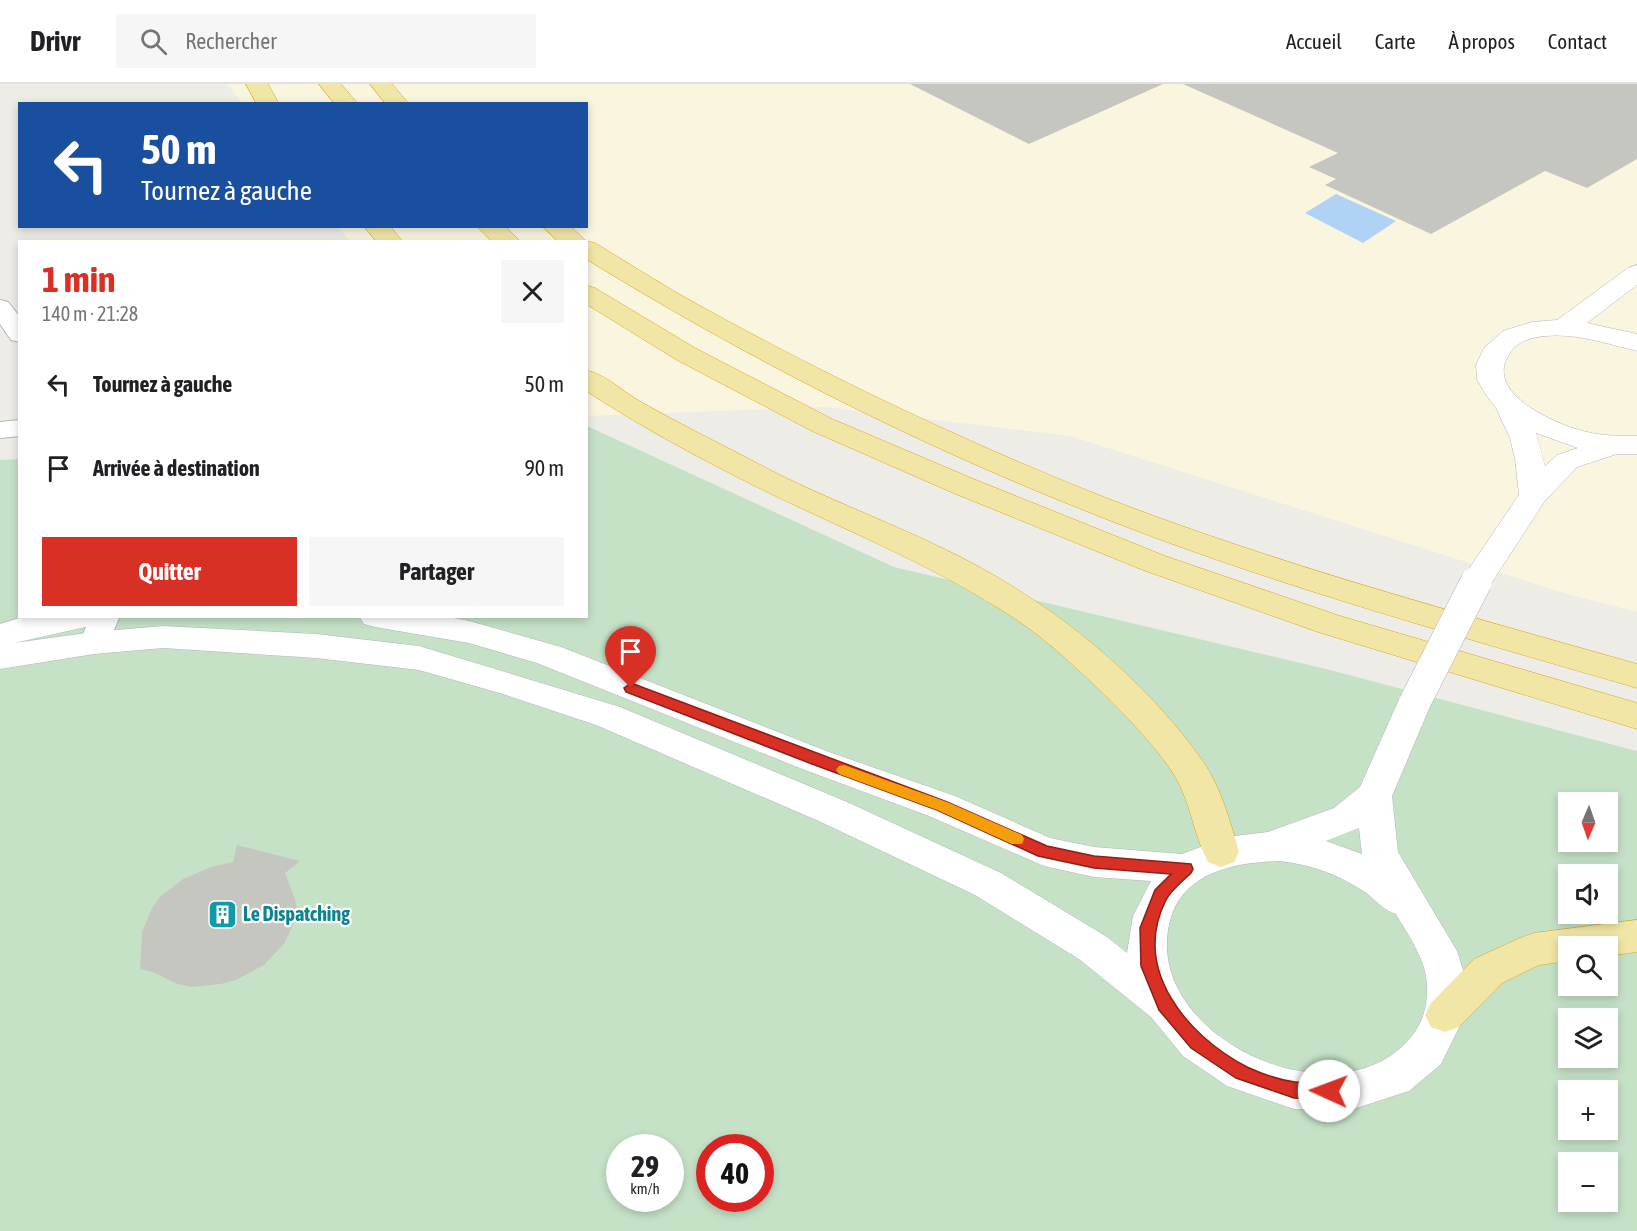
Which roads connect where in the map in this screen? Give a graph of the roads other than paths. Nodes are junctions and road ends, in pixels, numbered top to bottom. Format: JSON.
{"nodes":[{"id":1,"x":257,"y":84,"type":"edge"},
{"id":2,"x":330,"y":84,"type":"edge"},
{"id":3,"x":381,"y":84,"type":"edge"},
{"id":4,"x":267,"y":102,"type":"edge"},
{"id":5,"x":345,"y":102,"type":"edge"},
{"id":6,"x":396,"y":102,"type":"edge"},
{"id":7,"x":378,"y":228,"type":"edge"},
{"id":8,"x":492,"y":228,"type":"edge"},
{"id":9,"x":557,"y":228,"type":"edge"},
{"id":10,"x":390,"y":240,"type":"edge"},
{"id":11,"x":506,"y":240,"type":"edge"},
{"id":12,"x":572,"y":240,"type":"edge"},
{"id":13,"x":588,"y":249,"type":"edge"},
{"id":14,"x":1637,"y":273,"type":"edge"},
{"id":15,"x":588,"y":295,"type":"edge"},
{"id":16,"x":0,"y":307,"type":"edge"},
{"id":17,"x":1564,"y":328,"type":"junction"},
{"id":18,"x":18,"y":332,"type":"edge"},
{"id":19,"x":1637,"y":343,"type":"edge"},
{"id":20,"x":588,"y":379,"type":"edge"},
{"id":21,"x":1509,"y":405,"type":"junction"},
{"id":22,"x":18,"y":428,"type":"edge"},
{"id":23,"x":0,"y":430,"type":"edge"},
{"id":24,"x":1625,"y":445,"type":"edge"},
{"id":25,"x":1534,"y":495,"type":"junction"},
{"id":26,"x":387,"y":618,"type":"edge"},
{"id":27,"x":96,"y":625,"type":"edge"},
{"id":28,"x":19,"y":638,"type":"edge"},
{"id":29,"x":1637,"y":676,"type":"edge"},
{"id":30,"x":1637,"y":716,"type":"edge"},
{"id":31,"x":1374,"y":796,"type":"junction"},
{"id":32,"x":1272,"y":845,"type":"junction"},
{"id":33,"x":1221,"y":852,"type":"junction"},
{"id":34,"x":1185,"y":869,"type":"junction"},
{"id":35,"x":1420,"y":921,"type":"junction"},
{"id":36,"x":1637,"y":936,"type":"edge"},
{"id":37,"x":1164,"y":1005,"type":"junction"},
{"id":38,"x":1445,"y":1015,"type":"junction"}],
"edges":[{"from":1,"to":4,"type":"highway"},
{"from":2,"to":5,"type":"highway"},
{"from":3,"to":6,"type":"highway"},
{"from":7,"to":10,"type":"highway"},
{"from":8,"to":11,"type":"highway"},
{"from":9,"to":12,"type":"highway"},
{"from":13,"to":29,"type":"highway"},
{"from":14,"to":17,"type":"street"},
{"from":15,"to":30,"type":"highway"},
{"from":16,"to":18,"type":"street"},
{"from":17,"to":19,"type":"street"},
{"from":17,"to":21,"type":"street"},
{"from":20,"to":33,"type":"highway"},
{"from":21,"to":24,"type":"street"},
{"from":21,"to":25,"type":"street"},
{"from":22,"to":23,"type":"street"},
{"from":24,"to":25,"type":"street"},
{"from":25,"to":31,"type":"street","bridge":true},
{"from":26,"to":34,"type":"street"},
{"from":27,"to":28,"type":"street"},
{"from":27,"to":37,"type":"street"},
{"from":31,"to":32,"type":"street"},
{"from":31,"to":35,"type":"street"},
{"from":32,"to":33,"type":"street"},
{"from":32,"to":35,"type":"street"},
{"from":33,"to":34,"type":"street"},
{"from":34,"to":37,"type":"street"},
{"from":35,"to":38,"type":"street"},
{"from":36,"to":38,"type":"highway"},
{"from":37,"to":38,"type":"street"}]}
